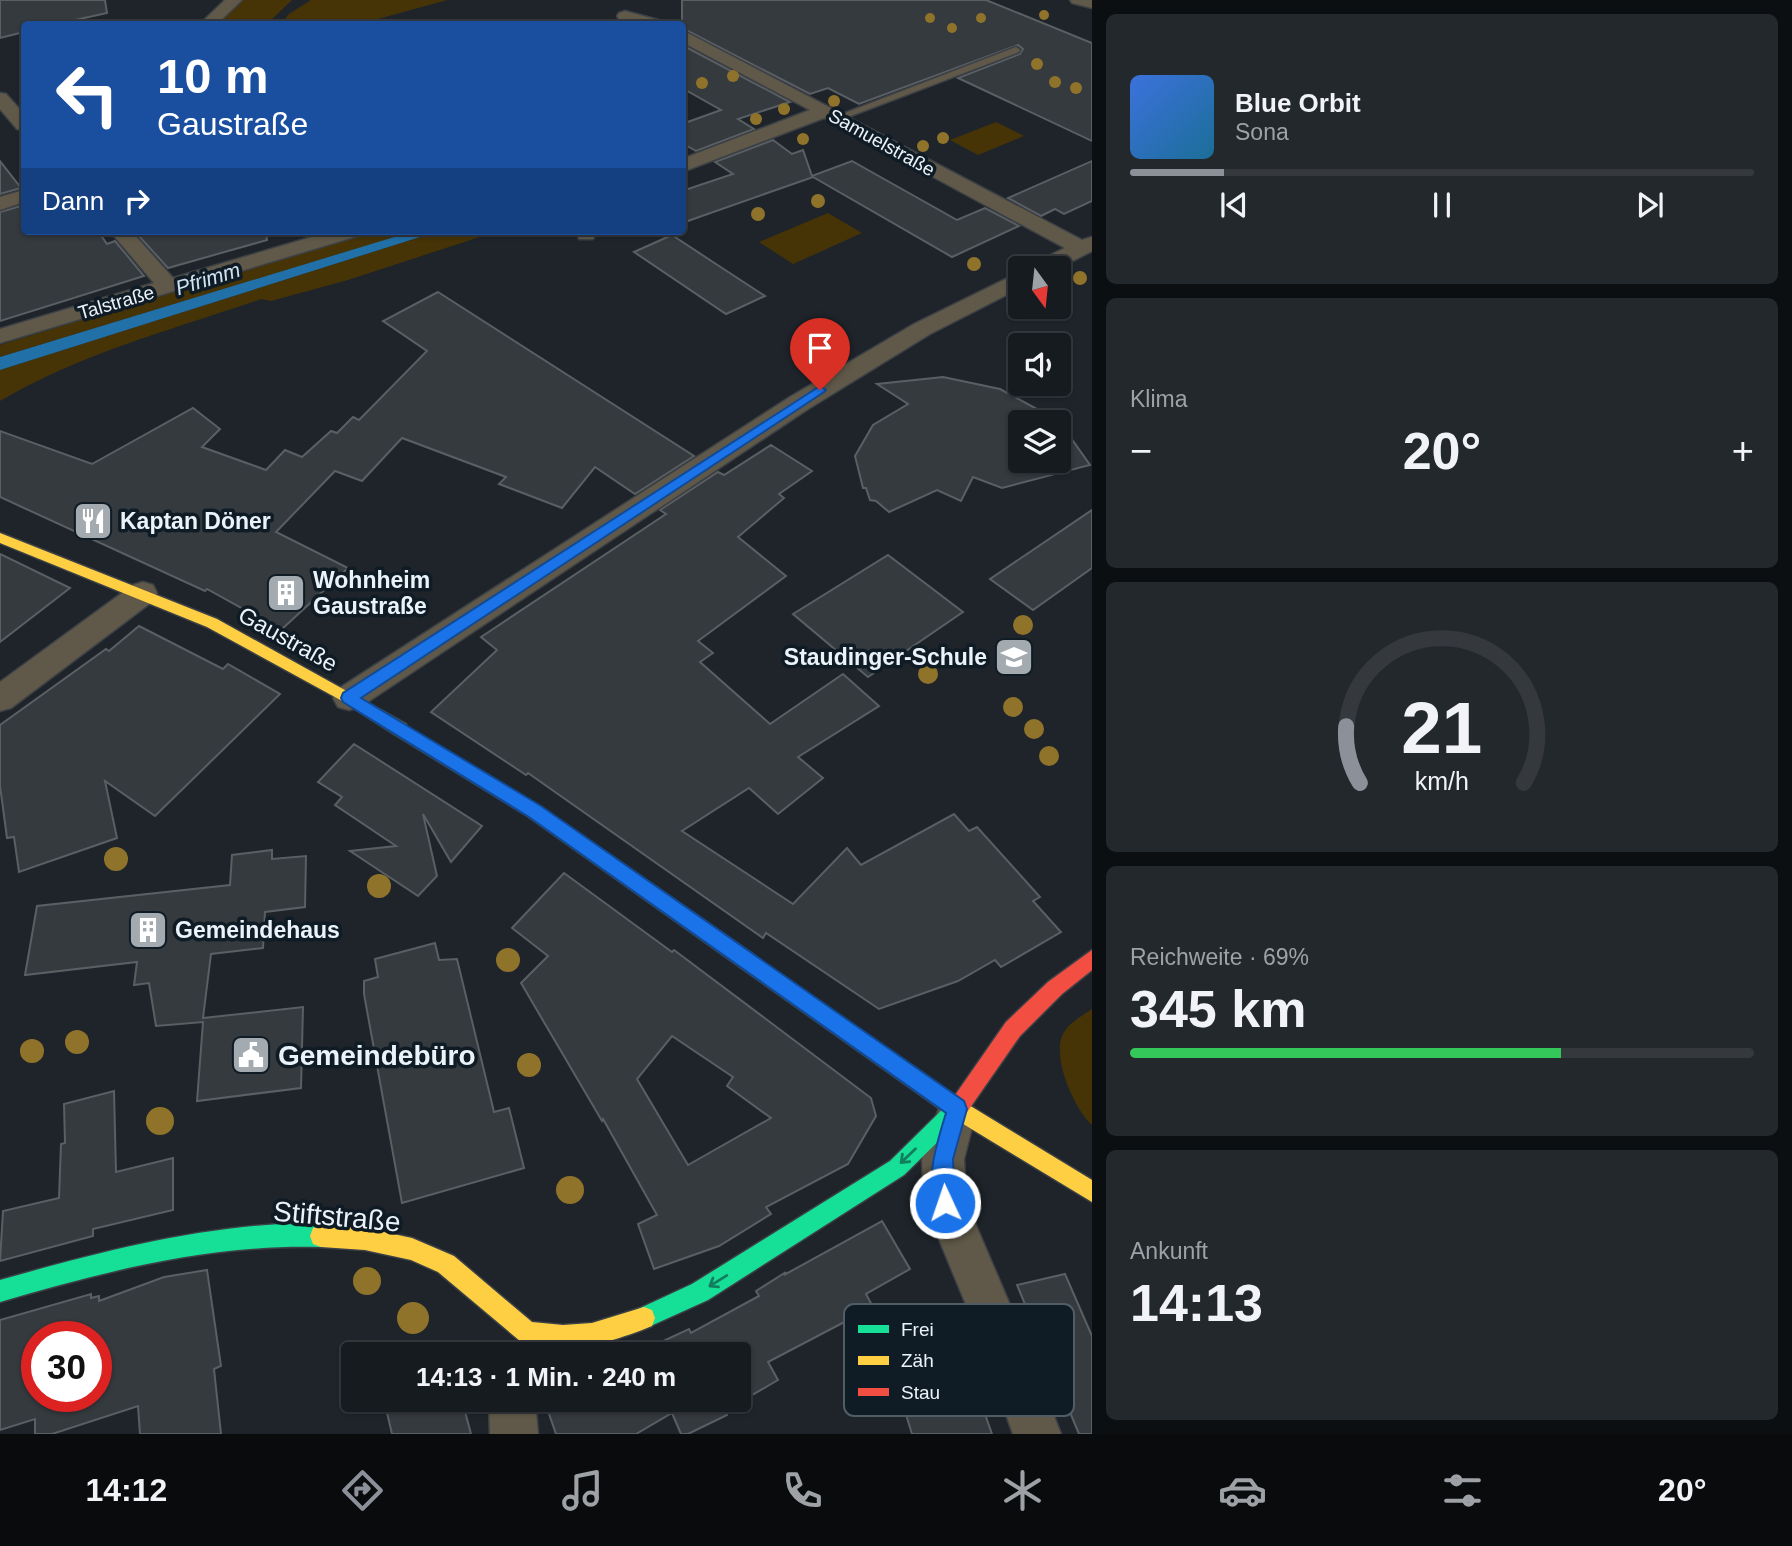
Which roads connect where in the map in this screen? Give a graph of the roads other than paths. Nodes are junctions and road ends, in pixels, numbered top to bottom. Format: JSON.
{"nodes":[{"id":1,"x":234,"y":0,"type":"edge"},
{"id":2,"x":1078,"y":0,"type":"edge"},
{"id":3,"x":1092,"y":3,"type":"edge"},
{"id":4,"x":625,"y":16,"type":"dead end"},
{"id":5,"x":211,"y":21,"type":"edge"},
{"id":6,"x":644,"y":21,"type":"edge"},
{"id":7,"x":686,"y":37,"type":"edge"},
{"id":8,"x":1016,"y":50,"type":"dead end"},
{"id":9,"x":2,"y":102,"type":"edge"},
{"id":10,"x":831,"y":114,"type":"junction"},
{"id":11,"x":21,"y":122,"type":"edge"},
{"id":12,"x":686,"y":165,"type":"edge"},
{"id":13,"x":21,"y":197,"type":"edge"},
{"id":14,"x":0,"y":204,"type":"edge"},
{"id":15,"x":123,"y":235,"type":"edge"},
{"id":16,"x":340,"y":235,"type":"edge"},
{"id":17,"x":1087,"y":246,"type":"edge"},
{"id":18,"x":1067,"y":256,"type":"edge"},
{"id":19,"x":1008,"y":285,"type":"edge"},
{"id":20,"x":168,"y":286,"type":"junction"},
{"id":21,"x":0,"y":336,"type":"edge"},
{"id":22,"x":0,"y":537,"type":"edge"},
{"id":23,"x":144,"y":593,"type":"junction"},
{"id":24,"x":349,"y":698,"type":"junction"},
{"id":25,"x":0,"y":699,"type":"edge"},
{"id":26,"x":1092,"y":959,"type":"edge"},
{"id":27,"x":957,"y":1109,"type":"junction"},
{"id":28,"x":1092,"y":1192,"type":"edge"},
{"id":29,"x":0,"y":1291,"type":"edge"},
{"id":30,"x":987,"y":1304,"type":"edge"},
{"id":31,"x":523,"y":1342,"type":"edge"},
{"id":32,"x":535,"y":1342,"type":"edge"},
{"id":33,"x":513,"y":1412,"type":"edge"},
{"id":34,"x":1031,"y":1416,"type":"edge"},
{"id":35,"x":514,"y":1434,"type":"edge"},
{"id":36,"x":1038,"y":1434,"type":"edge"}],
"edges":[{"from":1,"to":5,"type":"street"},
{"from":2,"to":3,"type":"street"},
{"from":4,"to":6,"type":"street"},
{"from":7,"to":10,"type":"street","name":"Samuelstraße"},
{"from":8,"to":10,"type":"lane"},
{"from":9,"to":11,"type":"street"},
{"from":10,"to":12,"type":"street"},
{"from":10,"to":17,"type":"street","name":"Samuelstraße"},
{"from":13,"to":14,"type":"street"},
{"from":15,"to":20,"type":"street"},
{"from":16,"to":20,"type":"street","name":"Talstraße"},
{"from":17,"to":18,"type":"street"},
{"from":19,"to":24,"type":"street"},
{"from":20,"to":21,"type":"street","name":"Talstraße"},
{"from":22,"to":23,"type":"main road","name":"Gaustraße"},
{"from":23,"to":24,"type":"main road","name":"Gaustraße"},
{"from":23,"to":25,"type":"street"},
{"from":24,"to":27,"type":"main road","name":"Gaustraße"},
{"from":26,"to":27,"type":"main road","name":"Stiftstraße"},
{"from":27,"to":28,"type":"main road","name":"Gaustraße"},
{"from":27,"to":30,"type":"street"},
{"from":27,"to":32,"type":"main road","name":"Stiftstraße","one_way":true},
{"from":29,"to":31,"type":"main road","name":"Stiftstraße"},
{"from":33,"to":35,"type":"street"},
{"from":34,"to":36,"type":"street"}]}
